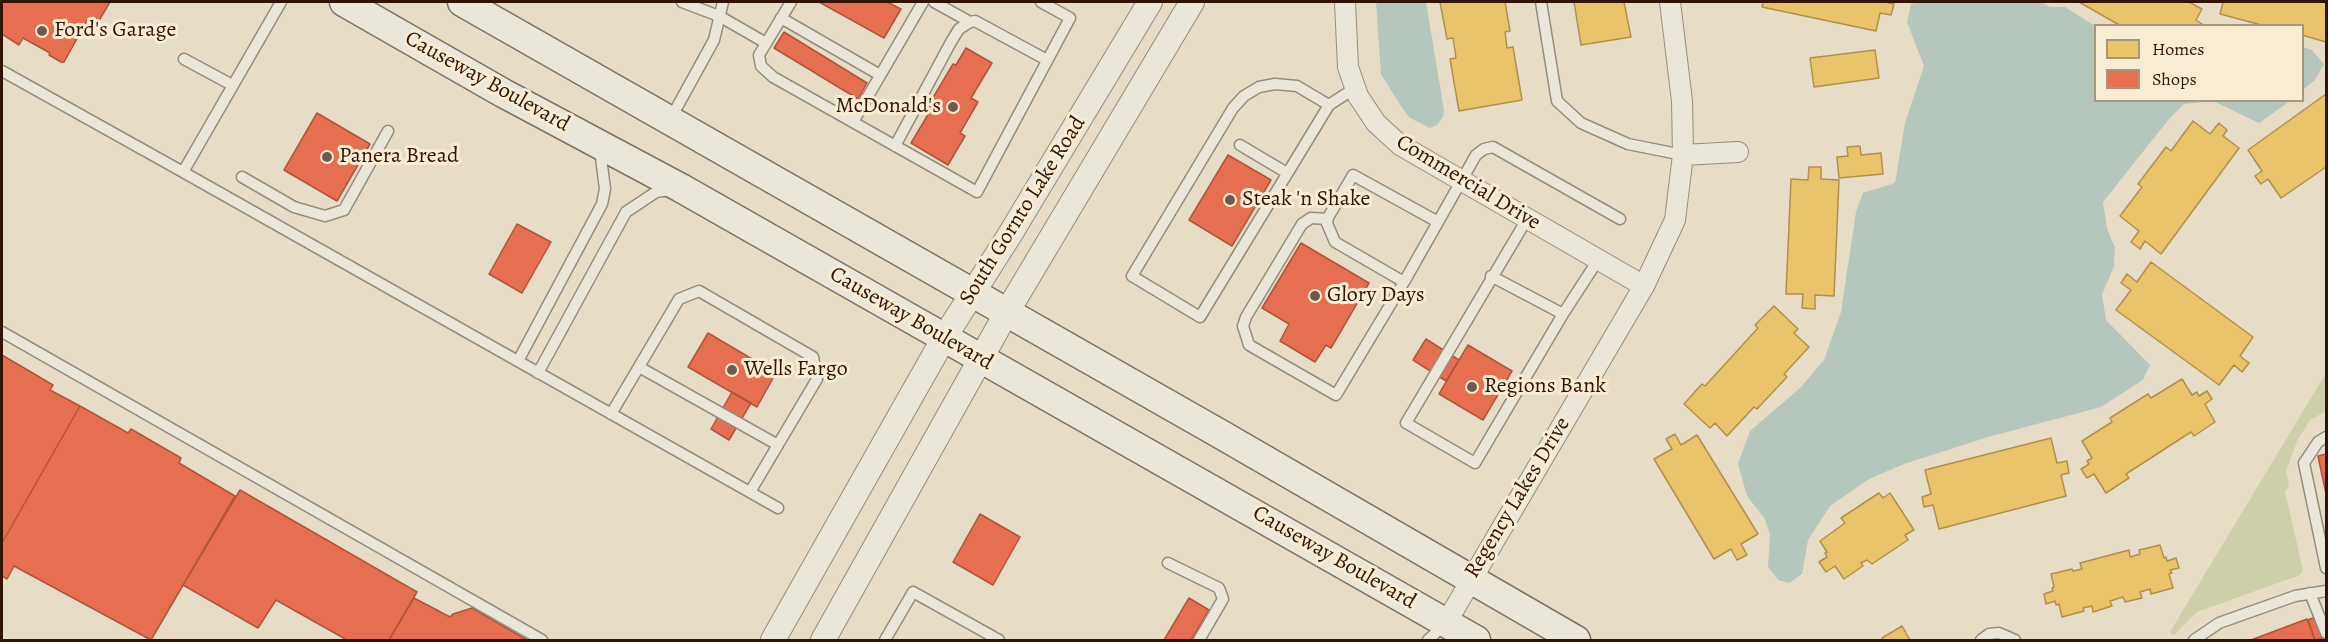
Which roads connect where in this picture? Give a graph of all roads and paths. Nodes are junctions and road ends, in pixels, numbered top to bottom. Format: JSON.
{"nodes":[{"id":1,"x":281,"y":2,"type":"edge"},
{"id":2,"x":344,"y":2,"type":"edge"},
{"id":3,"x":462,"y":2,"type":"edge"},
{"id":4,"x":682,"y":2,"type":"edge"},
{"id":5,"x":723,"y":2,"type":"edge"},
{"id":6,"x":791,"y":2,"type":"edge"},
{"id":7,"x":923,"y":2,"type":"edge"},
{"id":8,"x":934,"y":2,"type":"edge"},
{"id":9,"x":1041,"y":2,"type":"edge"},
{"id":10,"x":1150,"y":2,"type":"edge"},
{"id":11,"x":1192,"y":2,"type":"edge"},
{"id":12,"x":1345,"y":2,"type":"edge"},
{"id":13,"x":1541,"y":2,"type":"edge"},
{"id":14,"x":1670,"y":2,"type":"edge"},
{"id":15,"x":719,"y":16,"type":"junction"},
{"id":16,"x":781,"y":18,"type":"junction"},
{"id":17,"x":970,"y":22,"type":"junction"},
{"id":18,"x":766,"y":43,"type":"junction"},
{"id":19,"x":184,"y":58,"type":"dead end"},
{"id":20,"x":1047,"y":60,"type":"junction"},
{"id":21,"x":2,"y":71,"type":"edge"},
{"id":22,"x":880,"y":75,"type":"junction"},
{"id":23,"x":232,"y":85,"type":"junction"},
{"id":24,"x":1355,"y":88,"type":"junction"},
{"id":25,"x":1329,"y":105,"type":"junction"},
{"id":26,"x":670,"y":119,"type":"junction"},
{"id":27,"x":853,"y":122,"type":"junction"},
{"id":28,"x":388,"y":131,"type":"dead end"},
{"id":29,"x":599,"y":143,"type":"junction"},
{"id":30,"x":1240,"y":145,"type":"dead end"},
{"id":31,"x":896,"y":146,"type":"junction"},
{"id":32,"x":1738,"y":152,"type":"dead end"},
{"id":33,"x":1683,"y":155,"type":"junction"},
{"id":34,"x":183,"y":172,"type":"junction"},
{"id":35,"x":1287,"y":173,"type":"junction"},
{"id":36,"x":242,"y":177,"type":"dead end"},
{"id":37,"x":1461,"y":181,"type":"junction"},
{"id":38,"x":681,"y":188,"type":"junction"},
{"id":39,"x":1328,"y":219,"type":"junction"},
{"id":40,"x":1527,"y":219,"type":"junction"},
{"id":41,"x":1620,"y":219,"type":"dead end"},
{"id":42,"x":1438,"y":222,"type":"junction"},
{"id":43,"x":1598,"y":260,"type":"junction"},
{"id":44,"x":1491,"y":276,"type":"junction"},
{"id":45,"x":1404,"y":282,"type":"junction"},
{"id":46,"x":1644,"y":286,"type":"junction"},
{"id":47,"x":973,"y":293,"type":"junction"},
{"id":48,"x":1007,"y":312,"type":"junction"},
{"id":49,"x":1563,"y":314,"type":"junction"},
{"id":50,"x":2,"y":332,"type":"edge"},
{"id":51,"x":944,"y":338,"type":"junction"},
{"id":52,"x":981,"y":359,"type":"junction"},
{"id":53,"x":518,"y":361,"type":"junction"},
{"id":54,"x":639,"y":367,"type":"junction"},
{"id":55,"x":538,"y":373,"type":"junction"},
{"id":56,"x":611,"y":414,"type":"junction"},
{"id":57,"x":2326,"y":437,"type":"edge"},
{"id":58,"x":778,"y":445,"type":"junction"},
{"id":59,"x":750,"y":492,"type":"junction"},
{"id":60,"x":778,"y":508,"type":"dead end"},
{"id":61,"x":1168,"y":563,"type":"dead end"},
{"id":62,"x":2326,"y":568,"type":"edge"},
{"id":63,"x":1472,"y":578,"type":"junction"},
{"id":64,"x":2326,"y":591,"type":"edge"},
{"id":65,"x":2310,"y":593,"type":"junction"},
{"id":66,"x":2326,"y":633,"type":"edge"},
{"id":67,"x":1439,"y":635,"type":"edge"},
{"id":68,"x":542,"y":640,"type":"edge"},
{"id":69,"x":773,"y":640,"type":"edge"},
{"id":70,"x":823,"y":640,"type":"edge"},
{"id":71,"x":885,"y":640,"type":"edge"},
{"id":72,"x":999,"y":640,"type":"edge"},
{"id":73,"x":1199,"y":640,"type":"edge"},
{"id":74,"x":1476,"y":640,"type":"edge"},
{"id":75,"x":1576,"y":640,"type":"edge"},
{"id":76,"x":1981,"y":640,"type":"edge"},
{"id":77,"x":2014,"y":640,"type":"edge"},
{"id":78,"x":2194,"y":640,"type":"edge"}],
"edges":[{"from":1,"to":23,"type":"lane"},
{"from":2,"to":29,"type":"main road","name":"Causeway Boulevard"},
{"from":3,"to":26,"type":"main road"},
{"from":4,"to":15,"type":"lane"},
{"from":5,"to":15,"type":"lane"},
{"from":6,"to":16,"type":"lane"},
{"from":7,"to":22,"type":"lane"},
{"from":8,"to":17,"type":"lane"},
{"from":9,"to":20,"type":"lane"},
{"from":10,"to":47,"type":"street","name":"South Gornto Lake Road"},
{"from":11,"to":48,"type":"street","name":"South Gornto Lake Road"},
{"from":12,"to":24,"type":"street","name":"Commercial Drive"},
{"from":13,"to":33,"type":"lane"},
{"from":14,"to":33,"type":"street","name":"Regency Lakes Drive"},
{"from":15,"to":18,"type":"lane"},
{"from":15,"to":26,"type":"lane"},
{"from":16,"to":18,"type":"lane"},
{"from":16,"to":22,"type":"lane"},
{"from":17,"to":20,"type":"lane"},
{"from":17,"to":31,"type":"lane"},
{"from":18,"to":27,"type":"lane"},
{"from":19,"to":23,"type":"lane"},
{"from":20,"to":31,"type":"lane"},
{"from":21,"to":34,"type":"lane"},
{"from":22,"to":27,"type":"lane"},
{"from":23,"to":34,"type":"lane"},
{"from":24,"to":25,"type":"lane"},
{"from":24,"to":37,"type":"street","name":"Commercial Drive"},
{"from":25,"to":35,"type":"lane"},
{"from":25,"to":35,"type":"lane"},
{"from":26,"to":47,"type":"main road"},
{"from":27,"to":31,"type":"lane"},
{"from":28,"to":36,"type":"lane"},
{"from":29,"to":38,"type":"main road","name":"Causeway Boulevard"},
{"from":29,"to":53,"type":"lane"},
{"from":30,"to":35,"type":"lane"},
{"from":32,"to":33,"type":"street"},
{"from":33,"to":46,"type":"street","name":"Regency Lakes Drive"},
{"from":34,"to":53,"type":"lane"},
{"from":37,"to":40,"type":"street","name":"Commercial Drive"},
{"from":37,"to":41,"type":"lane"},
{"from":37,"to":42,"type":"lane"},
{"from":38,"to":51,"type":"main road","name":"Causeway Boulevard"},
{"from":38,"to":55,"type":"lane"},
{"from":39,"to":42,"type":"lane"},
{"from":39,"to":45,"type":"lane"},
{"from":39,"to":45,"type":"lane"},
{"from":40,"to":43,"type":"street","name":"Commercial Drive"},
{"from":40,"to":44,"type":"lane"},
{"from":42,"to":45,"type":"lane"},
{"from":43,"to":46,"type":"street","name":"Commercial Drive"},
{"from":43,"to":49,"type":"lane"},
{"from":44,"to":49,"type":"lane"},
{"from":44,"to":49,"type":"lane"},
{"from":46,"to":63,"type":"street","name":"Regency Lakes Drive"},
{"from":47,"to":48,"type":"main road"},
{"from":47,"to":51,"type":"street","name":"South Gornto Lake Road"},
{"from":48,"to":52,"type":"street","name":"South Gornto Lake Road"},
{"from":48,"to":63,"type":"main road"},
{"from":50,"to":68,"type":"lane"},
{"from":51,"to":52,"type":"main road","name":"Causeway Boulevard"},
{"from":51,"to":69,"type":"street","name":"South Gornto Lake Road"},
{"from":52,"to":67,"type":"main road","name":"Causeway Boulevard"},
{"from":52,"to":70,"type":"street","name":"South Gornto Lake Road"},
{"from":53,"to":55,"type":"lane"},
{"from":54,"to":56,"type":"lane"},
{"from":54,"to":58,"type":"lane"},
{"from":54,"to":58,"type":"lane"},
{"from":55,"to":56,"type":"lane"},
{"from":56,"to":59,"type":"lane"},
{"from":57,"to":62,"type":"lane"},
{"from":58,"to":59,"type":"lane"},
{"from":59,"to":60,"type":"lane"},
{"from":61,"to":73,"type":"lane"},
{"from":63,"to":67,"type":"street","name":"Regency Lakes Drive"},
{"from":63,"to":75,"type":"main road"},
{"from":64,"to":65,"type":"lane"},
{"from":65,"to":66,"type":"lane"},
{"from":65,"to":78,"type":"lane"},
{"from":67,"to":74,"type":"main road","name":"Causeway Boulevard"},
{"from":71,"to":72,"type":"lane"},
{"from":76,"to":77,"type":"lane"}]}
